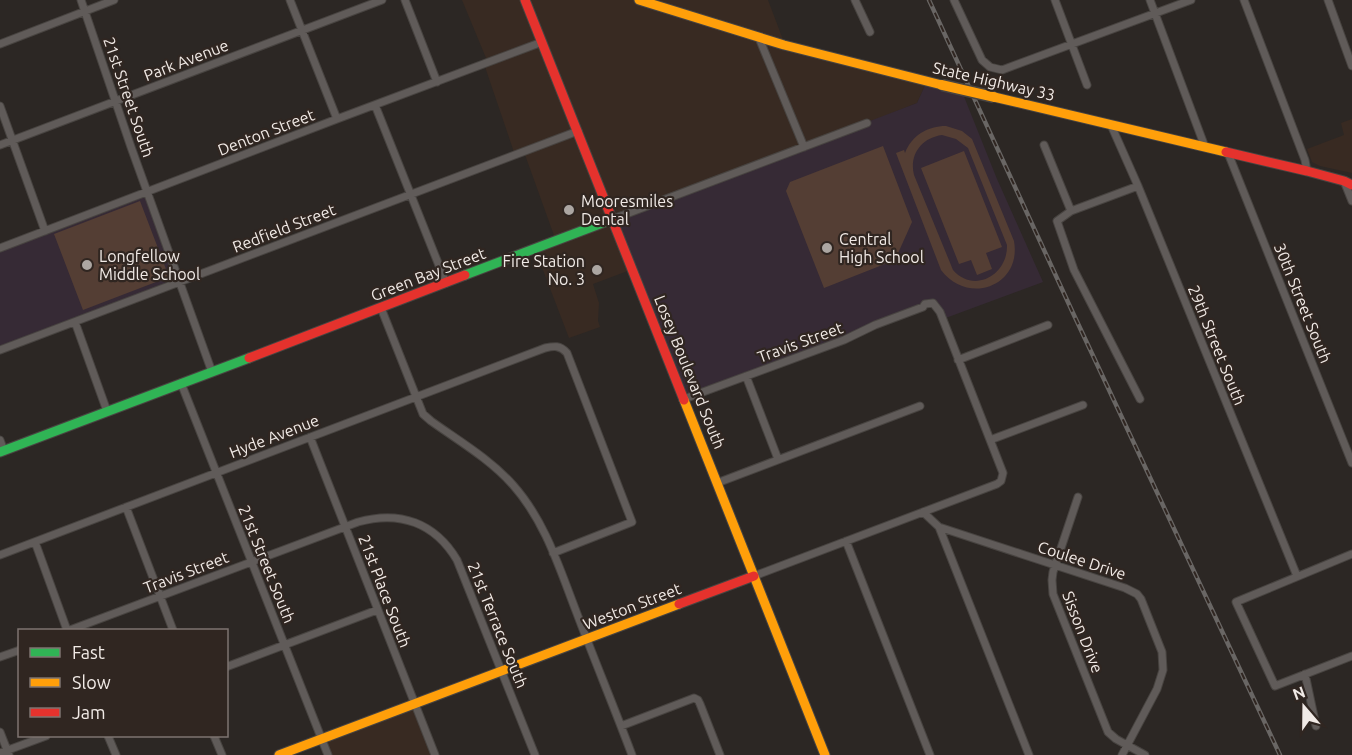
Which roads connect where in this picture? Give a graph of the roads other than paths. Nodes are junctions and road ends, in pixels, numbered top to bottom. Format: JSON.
{"nodes":[{"id":1,"x":81,"y":0,"type":"edge"},
{"id":2,"x":114,"y":0,"type":"edge"},
{"id":3,"x":290,"y":0,"type":"edge"},
{"id":4,"x":382,"y":0,"type":"edge"},
{"id":5,"x":405,"y":0,"type":"edge"},
{"id":6,"x":525,"y":0,"type":"edge"},
{"id":7,"x":639,"y":0,"type":"edge"},
{"id":8,"x":855,"y":0,"type":"edge"},
{"id":9,"x":954,"y":0,"type":"edge"},
{"id":10,"x":1055,"y":0,"type":"edge"},
{"id":11,"x":1150,"y":0,"type":"edge"},
{"id":12,"x":1191,"y":0,"type":"edge"},
{"id":13,"x":1244,"y":0,"type":"edge"},
{"id":14,"x":1328,"y":0,"type":"edge"},
{"id":15,"x":85,"y":11,"type":"junction"},
{"id":16,"x":1155,"y":14,"type":"junction"},
{"id":17,"x":302,"y":30,"type":"junction"},
{"id":18,"x":870,"y":32,"type":"dead end"},
{"id":19,"x":759,"y":38,"type":"junction"},
{"id":20,"x":542,"y":42,"type":"junction"},
{"id":21,"x":0,"y":44,"type":"edge"},
{"id":22,"x":1071,"y":44,"type":"junction"},
{"id":23,"x":1352,"y":66,"type":"edge"},
{"id":24,"x":437,"y":82,"type":"junction"},
{"id":25,"x":1087,"y":85,"type":"dead end"},
{"id":26,"x":117,"y":102,"type":"junction"},
{"id":27,"x":375,"y":105,"type":"junction"},
{"id":28,"x":0,"y":106,"type":"edge"},
{"id":29,"x":337,"y":119,"type":"junction"},
{"id":30,"x":867,"y":123,"type":"dead end"},
{"id":31,"x":1111,"y":125,"type":"junction"},
{"id":32,"x":578,"y":131,"type":"junction"},
{"id":33,"x":12,"y":141,"type":"junction"},
{"id":34,"x":1044,"y":145,"type":"dead end"},
{"id":35,"x":0,"y":146,"type":"edge"},
{"id":36,"x":804,"y":147,"type":"junction"},
{"id":37,"x":1205,"y":147,"type":"junction"},
{"id":38,"x":1228,"y":153,"type":"junction"},
{"id":39,"x":1307,"y":171,"type":"junction"},
{"id":40,"x":1349,"y":183,"type":"edge"},
{"id":41,"x":1138,"y":186,"type":"junction"},
{"id":42,"x":147,"y":192,"type":"junction"},
{"id":43,"x":411,"y":195,"type":"junction"},
{"id":44,"x":1352,"y":201,"type":"edge"},
{"id":45,"x":1071,"y":211,"type":"junction"},
{"id":46,"x":613,"y":219,"type":"junction"},
{"id":47,"x":45,"y":231,"type":"junction"},
{"id":48,"x":0,"y":248,"type":"edge"},
{"id":49,"x":180,"y":282,"type":"junction"},
{"id":50,"x":446,"y":283,"type":"junction"},
{"id":51,"x":381,"y":308,"type":"junction"},
{"id":52,"x":75,"y":322,"type":"junction"},
{"id":53,"x":1048,"y":325,"type":"dead end"},
{"id":54,"x":0,"y":350,"type":"edge"},
{"id":55,"x":958,"y":360,"type":"junction"},
{"id":56,"x":212,"y":372,"type":"junction"},
{"id":57,"x":746,"y":376,"type":"junction"},
{"id":58,"x":181,"y":383,"type":"junction"},
{"id":59,"x":416,"y":397,"type":"junction"},
{"id":60,"x":684,"y":399,"type":"junction"},
{"id":61,"x":1140,"y":399,"type":"dead end"},
{"id":62,"x":1083,"y":405,"type":"dead end"},
{"id":63,"x":920,"y":406,"type":"dead end"},
{"id":64,"x":108,"y":411,"type":"junction"},
{"id":65,"x":310,"y":437,"type":"junction"},
{"id":66,"x":990,"y":440,"type":"junction"},
{"id":67,"x":1,"y":448,"type":"edge"},
{"id":68,"x":778,"y":459,"type":"junction"},
{"id":69,"x":1352,"y":463,"type":"edge"},
{"id":70,"x":216,"y":473,"type":"junction"},
{"id":71,"x":717,"y":483,"type":"junction"},
{"id":72,"x":1078,"y":497,"type":"dead end"},
{"id":73,"x":126,"y":507,"type":"junction"},
{"id":74,"x":923,"y":512,"type":"junction"},
{"id":75,"x":345,"y":526,"type":"junction"},
{"id":76,"x":939,"y":527,"type":"junction"},
{"id":77,"x":846,"y":541,"type":"junction"},
{"id":78,"x":35,"y":542,"type":"junction"},
{"id":79,"x":553,"y":553,"type":"junction"},
{"id":80,"x":1352,"y":554,"type":"edge"},
{"id":81,"x":0,"y":555,"type":"edge"},
{"id":82,"x":252,"y":561,"type":"junction"},
{"id":83,"x":1056,"y":565,"type":"junction"},
{"id":84,"x":754,"y":576,"type":"junction"},
{"id":85,"x":1297,"y":576,"type":"junction"},
{"id":86,"x":160,"y":596,"type":"junction"},
{"id":87,"x":377,"y":610,"type":"junction"},
{"id":88,"x":68,"y":629,"type":"edge"},
{"id":89,"x":71,"y":629,"type":"edge"},
{"id":90,"x":173,"y":629,"type":"edge"},
{"id":91,"x":587,"y":639,"type":"junction"},
{"id":92,"x":285,"y":645,"type":"junction"},
{"id":93,"x":18,"y":651,"type":"edge"},
{"id":94,"x":1352,"y":656,"type":"edge"},
{"id":95,"x":0,"y":657,"type":"edge"},
{"id":96,"x":228,"y":666,"type":"edge"},
{"id":97,"x":501,"y":671,"type":"junction"},
{"id":98,"x":1305,"y":674,"type":"junction"},
{"id":99,"x":414,"y":704,"type":"junction"},
{"id":100,"x":621,"y":726,"type":"junction"},
{"id":101,"x":1316,"y":726,"type":"dead end"},
{"id":102,"x":0,"y":732,"type":"edge"},
{"id":103,"x":42,"y":737,"type":"edge"},
{"id":104,"x":109,"y":737,"type":"edge"},
{"id":105,"x":215,"y":737,"type":"edge"},
{"id":106,"x":321,"y":739,"type":"junction"},
{"id":107,"x":1127,"y":746,"type":"junction"},
{"id":108,"x":6,"y":753,"type":"edge"},
{"id":109,"x":116,"y":755,"type":"edge"},
{"id":110,"x":222,"y":755,"type":"edge"},
{"id":111,"x":279,"y":755,"type":"edge"},
{"id":112,"x":328,"y":755,"type":"edge"},
{"id":113,"x":435,"y":755,"type":"edge"},
{"id":114,"x":535,"y":755,"type":"edge"},
{"id":115,"x":632,"y":755,"type":"edge"},
{"id":116,"x":720,"y":755,"type":"edge"},
{"id":117,"x":825,"y":755,"type":"edge"},
{"id":118,"x":930,"y":755,"type":"edge"},
{"id":119,"x":1029,"y":755,"type":"edge"},
{"id":120,"x":1122,"y":755,"type":"edge"},
{"id":121,"x":1145,"y":755,"type":"edge"}],
"edges":[{"from":1,"to":15,"type":"street","name":"21st Street South"},
{"from":2,"to":15,"type":"street"},
{"from":3,"to":17,"type":"street"},
{"from":4,"to":17,"type":"street","name":"Park Avenue"},
{"from":5,"to":24,"type":"street"},
{"from":6,"to":20,"type":"main road","name":"Losey Boulevard South"},
{"from":7,"to":19,"type":"main road","name":"State Highway 33"},
{"from":8,"to":18,"type":"street"},
{"from":9,"to":22,"type":"street"},
{"from":10,"to":22,"type":"street"},
{"from":11,"to":16,"type":"street"},
{"from":12,"to":16,"type":"street"},
{"from":13,"to":39,"type":"street"},
{"from":14,"to":23,"type":"street"},
{"from":15,"to":21,"type":"street"},
{"from":15,"to":26,"type":"street","name":"21st Street South"},
{"from":16,"to":22,"type":"street"},
{"from":16,"to":37,"type":"street"},
{"from":17,"to":26,"type":"street","name":"Park Avenue"},
{"from":17,"to":29,"type":"street"},
{"from":19,"to":31,"type":"main road","name":"State Highway 33","bridge":true},
{"from":19,"to":36,"type":"street"},
{"from":20,"to":24,"type":"street","name":"Denton Street"},
{"from":20,"to":32,"type":"main road","name":"Losey Boulevard South"},
{"from":22,"to":25,"type":"street"},
{"from":24,"to":27,"type":"street","name":"Denton Street"},
{"from":26,"to":33,"type":"street","name":"Park Avenue"},
{"from":26,"to":42,"type":"street","name":"21st Street South"},
{"from":27,"to":29,"type":"street","name":"Denton Street"},
{"from":27,"to":43,"type":"street"},
{"from":28,"to":33,"type":"street"},
{"from":29,"to":42,"type":"street","name":"Denton Street"},
{"from":30,"to":36,"type":"street","name":"Green Bay Street"},
{"from":31,"to":37,"type":"main road","name":"State Highway 33"},
{"from":31,"to":41,"type":"street","name":"29th Street South"},
{"from":32,"to":43,"type":"street","name":"Redfield Street"},
{"from":32,"to":46,"type":"main road","name":"Losey Boulevard South"},
{"from":33,"to":35,"type":"street","name":"Park Avenue"},
{"from":33,"to":47,"type":"street"},
{"from":34,"to":45,"type":"street"},
{"from":36,"to":46,"type":"street","name":"Green Bay Street"},
{"from":37,"to":38,"type":"main road","name":"State Highway 33"},
{"from":38,"to":39,"type":"main road","name":"State Highway 33"},
{"from":38,"to":69,"type":"street","name":"30th Street South"},
{"from":39,"to":40,"type":"main road","name":"State Highway 33"},
{"from":40,"to":44,"type":"street"},
{"from":41,"to":45,"type":"street"},
{"from":41,"to":85,"type":"street","name":"29th Street South"},
{"from":42,"to":47,"type":"street","name":"Denton Street"},
{"from":42,"to":49,"type":"street","name":"21st Street South"},
{"from":43,"to":49,"type":"street","name":"Redfield Street"},
{"from":43,"to":50,"type":"street"},
{"from":45,"to":61,"type":"street"},
{"from":46,"to":50,"type":"main road","name":"Green Bay Street"},
{"from":46,"to":60,"type":"main road","name":"Losey Boulevard South"},
{"from":47,"to":48,"type":"street","name":"Denton Street"},
{"from":49,"to":52,"type":"street","name":"Redfield Street"},
{"from":49,"to":56,"type":"street","name":"21st Street South"},
{"from":50,"to":51,"type":"main road","name":"Green Bay Street"},
{"from":51,"to":56,"type":"main road","name":"Green Bay Street"},
{"from":51,"to":59,"type":"street"},
{"from":52,"to":54,"type":"street","name":"Redfield Street"},
{"from":52,"to":64,"type":"street"},
{"from":53,"to":55,"type":"street"},
{"from":55,"to":57,"type":"street","name":"Travis Street"},
{"from":55,"to":66,"type":"street"},
{"from":56,"to":58,"type":"main road","name":"Green Bay Street"},
{"from":57,"to":60,"type":"street","name":"Travis Street"},
{"from":57,"to":68,"type":"street"},
{"from":58,"to":64,"type":"main road","name":"Green Bay Street"},
{"from":58,"to":70,"type":"street","name":"21st Street South"},
{"from":59,"to":65,"type":"street","name":"Hyde Avenue"},
{"from":59,"to":79,"type":"street"},
{"from":59,"to":79,"type":"street","name":"Hyde Avenue"},
{"from":60,"to":71,"type":"main road","name":"Losey Boulevard South"},
{"from":62,"to":66,"type":"street"},
{"from":63,"to":68,"type":"street"},
{"from":64,"to":67,"type":"main road","name":"Green Bay Street"},
{"from":65,"to":70,"type":"street","name":"Hyde Avenue"},
{"from":65,"to":75,"type":"street","name":"21st Place South"},
{"from":66,"to":74,"type":"street","name":"Weston Street"},
{"from":68,"to":71,"type":"street"},
{"from":70,"to":73,"type":"street","name":"Hyde Avenue"},
{"from":70,"to":82,"type":"street","name":"21st Street South"},
{"from":71,"to":84,"type":"main road","name":"Losey Boulevard South"},
{"from":72,"to":83,"type":"street","name":"Sisson Drive"},
{"from":73,"to":78,"type":"street","name":"Hyde Avenue"},
{"from":73,"to":86,"type":"street"},
{"from":74,"to":76,"type":"street","name":"Coulee Drive"},
{"from":74,"to":77,"type":"street","name":"Weston Street"},
{"from":75,"to":82,"type":"street","name":"Travis Street"},
{"from":75,"to":87,"type":"street","name":"21st Place South"},
{"from":75,"to":97,"type":"street","name":"21st Terrace South"},
{"from":76,"to":83,"type":"street","name":"Coulee Drive"},
{"from":76,"to":119,"type":"street"},
{"from":77,"to":84,"type":"street","name":"Weston Street"},
{"from":77,"to":118,"type":"street"},
{"from":78,"to":81,"type":"street","name":"Hyde Avenue"},
{"from":78,"to":88,"type":"street"},
{"from":79,"to":91,"type":"street"},
{"from":80,"to":85,"type":"street"},
{"from":82,"to":86,"type":"street","name":"Travis Street"},
{"from":82,"to":92,"type":"street","name":"21st Street South"},
{"from":83,"to":107,"type":"street","name":"Sisson Drive"},
{"from":83,"to":107,"type":"street","name":"Coulee Drive"},
{"from":84,"to":91,"type":"main road","name":"Weston Street"},
{"from":84,"to":117,"type":"main road","name":"Losey Boulevard South"},
{"from":85,"to":98,"type":"street"},
{"from":86,"to":89,"type":"street","name":"Travis Street"},
{"from":86,"to":90,"type":"street"},
{"from":87,"to":92,"type":"street"},
{"from":87,"to":99,"type":"street","name":"21st Place South"},
{"from":91,"to":97,"type":"main road","name":"Weston Street"},
{"from":91,"to":100,"type":"street"},
{"from":92,"to":96,"type":"street"},
{"from":92,"to":106,"type":"street","name":"21st Street South"},
{"from":93,"to":95,"type":"street"},
{"from":94,"to":98,"type":"street"},
{"from":97,"to":99,"type":"main road","name":"Weston Street"},
{"from":97,"to":114,"type":"street","name":"21st Terrace South"},
{"from":98,"to":101,"type":"street"},
{"from":99,"to":106,"type":"main road","name":"Weston Street"},
{"from":99,"to":113,"type":"street","name":"21st Place South"},
{"from":100,"to":115,"type":"street"},
{"from":100,"to":116,"type":"street"},
{"from":102,"to":108,"type":"street"},
{"from":103,"to":108,"type":"street"},
{"from":104,"to":109,"type":"street"},
{"from":105,"to":110,"type":"street"},
{"from":106,"to":111,"type":"main road","name":"Weston Street"},
{"from":106,"to":112,"type":"street","name":"21st Street South"},
{"from":107,"to":120,"type":"street","name":"Coulee Drive"},
{"from":107,"to":121,"type":"street","name":"Sisson Drive"}]}
